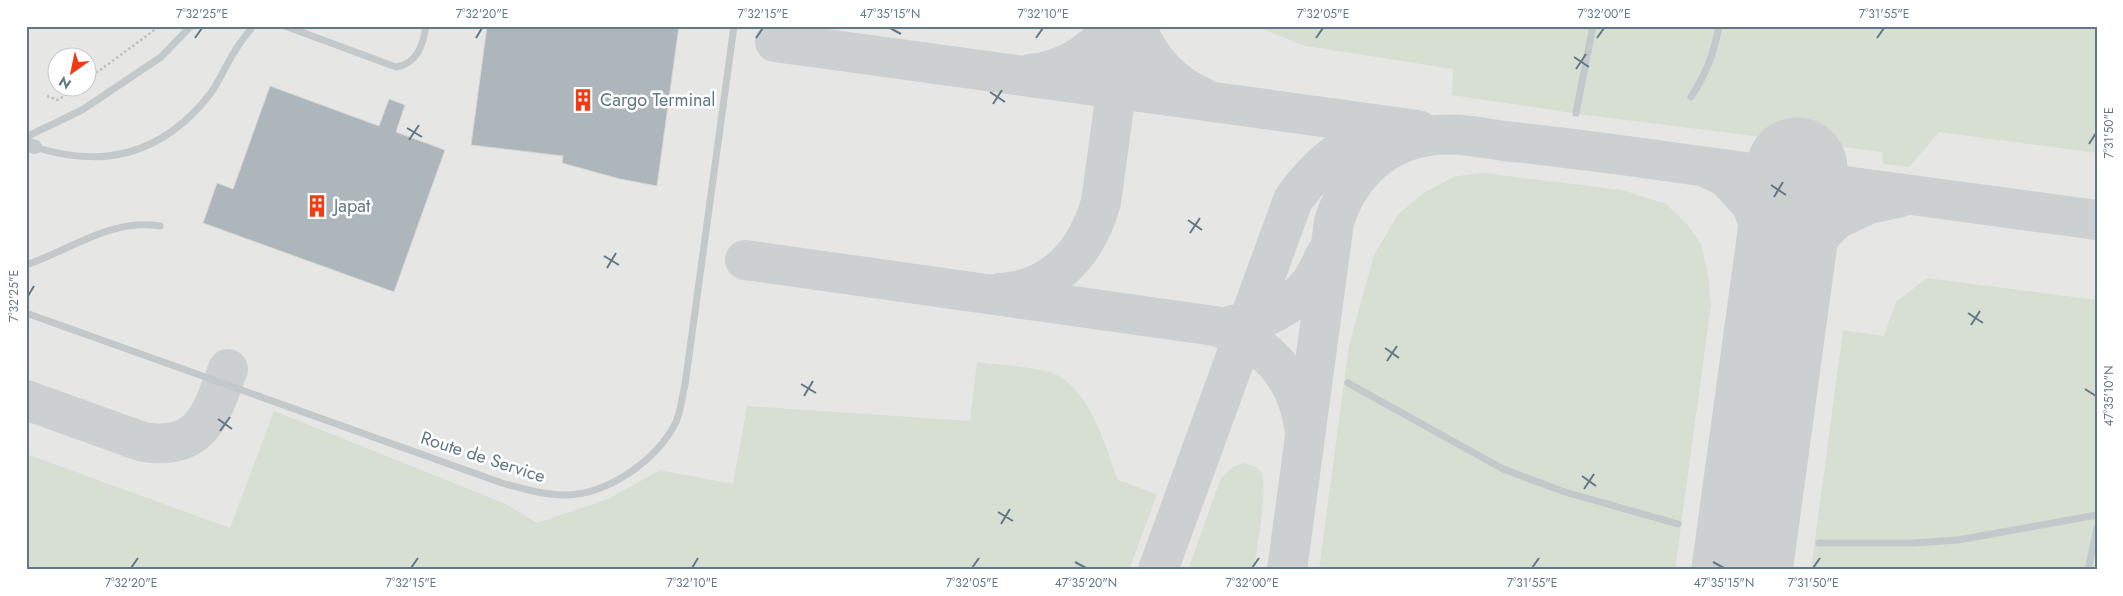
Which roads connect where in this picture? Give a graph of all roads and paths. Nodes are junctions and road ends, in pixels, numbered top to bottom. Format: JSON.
{"nodes":[{"id":1,"x":160,"y":26,"type":"edge"},
{"id":2,"x":191,"y":26,"type":"edge"},
{"id":3,"x":253,"y":26,"type":"edge"},
{"id":4,"x":285,"y":26,"type":"edge"},
{"id":5,"x":426,"y":26,"type":"edge"},
{"id":6,"x":734,"y":26,"type":"edge"},
{"id":7,"x":1593,"y":26,"type":"edge"},
{"id":8,"x":1719,"y":26,"type":"edge"},
{"id":9,"x":98,"y":72,"type":"edge"},
{"id":10,"x":1691,"y":97,"type":"dead end"},
{"id":11,"x":1576,"y":113,"type":"dead end"},
{"id":12,"x":29,"y":143,"type":"edge"},
{"id":13,"x":160,"y":226,"type":"dead end"},
{"id":14,"x":26,"y":265,"type":"edge"},
{"id":15,"x":26,"y":313,"type":"edge"},
{"id":16,"x":1348,"y":383,"type":"dead end"},
{"id":17,"x":2097,"y":515,"type":"edge"},
{"id":18,"x":1678,"y":524,"type":"dead end"},
{"id":19,"x":2097,"y":528,"type":"edge"},
{"id":20,"x":1819,"y":543,"type":"dead end"},
{"id":21,"x":2088,"y":570,"type":"edge"}],
"edges":[{"from":1,"to":9,"type":"path"},
{"from":2,"to":12,"type":"lane"},
{"from":3,"to":12,"type":"lane"},
{"from":4,"to":5,"type":"lane"},
{"from":6,"to":15,"type":"lane","name":"Route de Service"},
{"from":7,"to":11,"type":"lane"},
{"from":8,"to":10,"type":"lane"},
{"from":13,"to":14,"type":"lane"},
{"from":16,"to":18,"type":"lane"},
{"from":17,"to":20,"type":"lane"},
{"from":19,"to":21,"type":"lane"}]}
